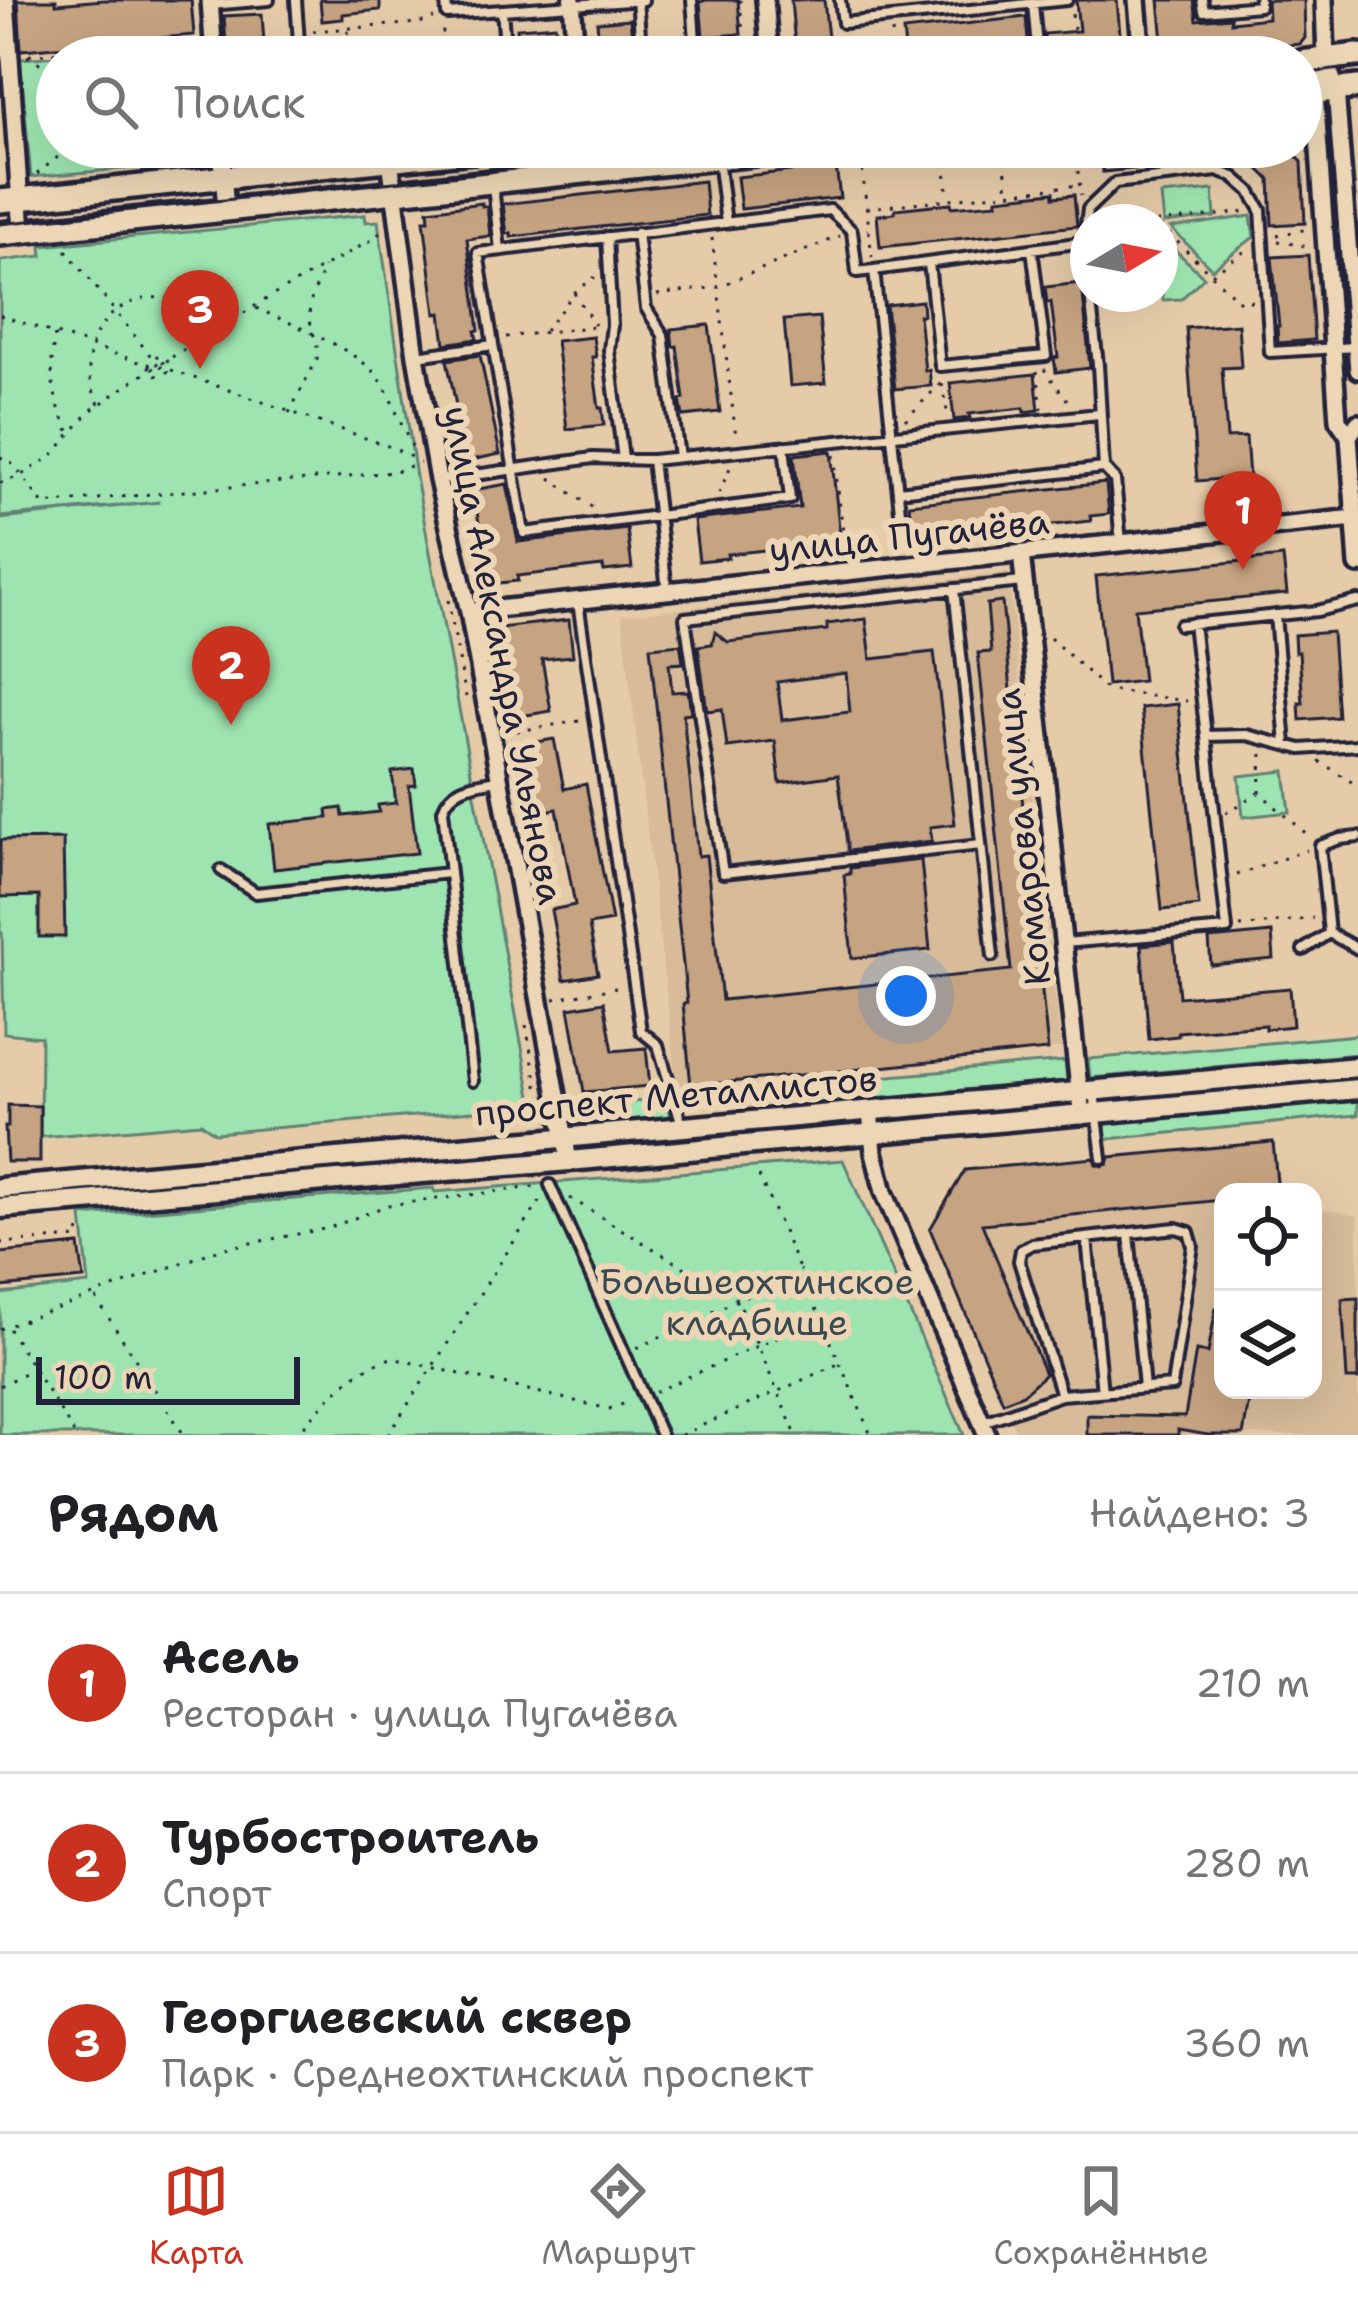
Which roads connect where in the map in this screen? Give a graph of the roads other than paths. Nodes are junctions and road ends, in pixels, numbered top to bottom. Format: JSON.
{"nodes":[{"id":1,"x":6,"y":0,"type":"edge"},
{"id":2,"x":269,"y":0,"type":"edge"},
{"id":3,"x":296,"y":0,"type":"edge"},
{"id":4,"x":446,"y":0,"type":"edge"},
{"id":5,"x":639,"y":0,"type":"edge"},
{"id":6,"x":692,"y":0,"type":"edge"},
{"id":7,"x":765,"y":0,"type":"edge"},
{"id":8,"x":840,"y":0,"type":"edge"},
{"id":9,"x":1068,"y":0,"type":"edge"},
{"id":10,"x":1137,"y":0,"type":"edge"},
{"id":11,"x":1202,"y":0,"type":"edge"},
{"id":12,"x":1258,"y":0,"type":"edge"},
{"id":13,"x":1324,"y":0,"type":"edge"},
{"id":14,"x":210,"y":2,"type":"edge"},
{"id":15,"x":573,"y":2,"type":"edge"},
{"id":16,"x":1013,"y":3,"type":"edge"},
{"id":17,"x":1033,"y":4,"type":"junction"},
{"id":18,"x":502,"y":10,"type":"junction"},
{"id":19,"x":4,"y":23,"type":"edge"},
{"id":20,"x":213,"y":36,"type":"edge"},
{"id":21,"x":298,"y":36,"type":"edge"},
{"id":22,"x":504,"y":36,"type":"edge"},
{"id":23,"x":575,"y":36,"type":"edge"},
{"id":24,"x":641,"y":36,"type":"edge"},
{"id":25,"x":695,"y":36,"type":"edge"},
{"id":26,"x":768,"y":36,"type":"edge"},
{"id":27,"x":1036,"y":36,"type":"edge"},
{"id":28,"x":1140,"y":36,"type":"edge"},
{"id":29,"x":1358,"y":55,"type":"edge"},
{"id":30,"x":1322,"y":59,"type":"edge"},
{"id":31,"x":1326,"y":59,"type":"junction"},
{"id":32,"x":1328,"y":91,"type":"edge"},
{"id":33,"x":222,"y":168,"type":"edge"},
{"id":34,"x":280,"y":168,"type":"edge"},
{"id":35,"x":391,"y":168,"type":"edge"},
{"id":36,"x":584,"y":168,"type":"edge"},
{"id":37,"x":622,"y":168,"type":"edge"},
{"id":38,"x":719,"y":168,"type":"edge"},
{"id":39,"x":584,"y":172,"type":"junction"},
{"id":40,"x":223,"y":177,"type":"junction"},
{"id":41,"x":492,"y":182,"type":"junction"},
{"id":42,"x":393,"y":193,"type":"junction"},
{"id":43,"x":15,"y":194,"type":"edge"},
{"id":44,"x":1092,"y":204,"type":"edge"},
{"id":45,"x":226,"y":210,"type":"junction"},
{"id":46,"x":726,"y":223,"type":"junction"},
{"id":47,"x":11,"y":233,"type":"edge"},
{"id":48,"x":637,"y":233,"type":"junction"},
{"id":49,"x":607,"y":237,"type":"junction"},
{"id":50,"x":1070,"y":244,"type":"edge"},
{"id":51,"x":1032,"y":249,"type":"junction"},
{"id":52,"x":500,"y":250,"type":"junction"},
{"id":53,"x":929,"y":263,"type":"junction"},
{"id":54,"x":874,"y":270,"type":"junction"},
{"id":55,"x":1092,"y":312,"type":"edge"},
{"id":56,"x":1356,"y":322,"type":"edge"},
{"id":57,"x":492,"y":342,"type":"junction"},
{"id":58,"x":1356,"y":347,"type":"edge"},
{"id":59,"x":1333,"y":348,"type":"junction"},
{"id":60,"x":416,"y":356,"type":"junction"},
{"id":61,"x":1358,"y":370,"type":"edge"},
{"id":62,"x":1100,"y":414,"type":"junction"},
{"id":63,"x":1355,"y":431,"type":"edge"},
{"id":64,"x":892,"y":435,"type":"junction"},
{"id":65,"x":784,"y":446,"type":"junction"},
{"id":66,"x":679,"y":457,"type":"junction"},
{"id":67,"x":623,"y":459,"type":"junction"},
{"id":68,"x":652,"y":460,"type":"junction"},
{"id":69,"x":1104,"y":468,"type":"junction"},
{"id":70,"x":513,"y":470,"type":"junction"},
{"id":71,"x":438,"y":480,"type":"junction"},
{"id":72,"x":898,"y":491,"type":"junction"},
{"id":73,"x":658,"y":514,"type":"junction"},
{"id":74,"x":1355,"y":518,"type":"junction"},
{"id":75,"x":902,"y":530,"type":"dead end"},
{"id":76,"x":1121,"y":542,"type":"junction"},
{"id":77,"x":1021,"y":553,"type":"junction"},
{"id":78,"x":1358,"y":565,"type":"edge"},
{"id":79,"x":1024,"y":582,"type":"junction"},
{"id":80,"x":954,"y":589,"type":"junction"},
{"id":81,"x":668,"y":591,"type":"junction"},
{"id":82,"x":578,"y":600,"type":"junction"},
{"id":83,"x":1358,"y":601,"type":"edge"},
{"id":84,"x":469,"y":612,"type":"junction"},
{"id":85,"x":1275,"y":615,"type":"junction"},
{"id":86,"x":1193,"y":623,"type":"junction"},
{"id":87,"x":1180,"y":625,"type":"dead end"},
{"id":88,"x":1206,"y":736,"type":"junction"},
{"id":89,"x":1358,"y":745,"type":"edge"},
{"id":90,"x":1286,"y":746,"type":"junction"},
{"id":91,"x":500,"y":780,"type":"junction"},
{"id":92,"x":1358,"y":837,"type":"edge"},
{"id":93,"x":981,"y":845,"type":"junction"},
{"id":94,"x":221,"y":870,"type":"dead end"},
{"id":95,"x":449,"y":873,"type":"junction"},
{"id":96,"x":1329,"y":933,"type":"junction"},
{"id":97,"x":1064,"y":944,"type":"junction"},
{"id":98,"x":1358,"y":949,"type":"edge"},
{"id":99,"x":1303,"y":950,"type":"dead end"},
{"id":100,"x":993,"y":956,"type":"dead end"},
{"id":101,"x":1358,"y":1067,"type":"edge"},
{"id":102,"x":473,"y":1082,"type":"dead end"},
{"id":103,"x":1358,"y":1089,"type":"edge"},
{"id":104,"x":1086,"y":1090,"type":"junction"},
{"id":105,"x":870,"y":1111,"type":"junction"},
{"id":106,"x":1089,"y":1115,"type":"junction"},
{"id":107,"x":683,"y":1128,"type":"junction"},
{"id":108,"x":872,"y":1134,"type":"junction"},
{"id":109,"x":566,"y":1139,"type":"junction"},
{"id":110,"x":685,"y":1150,"type":"junction"},
{"id":111,"x":1102,"y":1157,"type":"dead end"},
{"id":112,"x":569,"y":1161,"type":"junction"},
{"id":113,"x":550,"y":1185,"type":"road end"},
{"id":114,"x":0,"y":1188,"type":"edge"},
{"id":115,"x":0,"y":1208,"type":"edge"},
{"id":116,"x":1130,"y":1234,"type":"junction"},
{"id":117,"x":1087,"y":1238,"type":"junction"},
{"id":118,"x":1144,"y":1388,"type":"junction"},
{"id":119,"x":1102,"y":1392,"type":"junction"},
{"id":120,"x":1061,"y":1395,"type":"junction"},
{"id":121,"x":984,"y":1429,"type":"edge"},
{"id":122,"x":661,"y":1435,"type":"edge"}],
"edges":[{"from":1,"to":19,"type":"street"},
{"from":2,"to":14,"type":"lane"},
{"from":3,"to":21,"type":"lane"},
{"from":4,"to":18,"type":"lane"},
{"from":5,"to":15,"type":"lane"},
{"from":5,"to":24,"type":"lane"},
{"from":6,"to":25,"type":"lane"},
{"from":7,"to":26,"type":"street"},
{"from":8,"to":16,"type":"lane"},
{"from":9,"to":17,"type":"lane"},
{"from":10,"to":28,"type":"street"},
{"from":11,"to":12,"type":"lane"},
{"from":13,"to":31,"type":"street"},
{"from":14,"to":20,"type":"street"},
{"from":15,"to":18,"type":"lane"},
{"from":15,"to":23,"type":"street"},
{"from":16,"to":17,"type":"lane"},
{"from":17,"to":27,"type":"lane"},
{"from":18,"to":22,"type":"lane"},
{"from":19,"to":43,"type":"street"},
{"from":29,"to":31,"type":"main road"},
{"from":30,"to":31,"type":"main road"},
{"from":31,"to":32,"type":"street"},
{"from":32,"to":56,"type":"street"},
{"from":32,"to":59,"type":"street"},
{"from":33,"to":40,"type":"street"},
{"from":34,"to":40,"type":"main road"},
{"from":35,"to":42,"type":"street","name":"улица Александра Ульянова"},
{"from":36,"to":39,"type":"street"},
{"from":37,"to":39,"type":"main road"},
{"from":38,"to":46,"type":"lane"},
{"from":39,"to":41,"type":"main road"},
{"from":40,"to":43,"type":"main road"},
{"from":40,"to":45,"type":"street"},
{"from":41,"to":42,"type":"main road"},
{"from":41,"to":52,"type":"lane"},
{"from":42,"to":45,"type":"main road"},
{"from":42,"to":60,"type":"street","name":"улица Александра Ульянова"},
{"from":43,"to":47,"type":"street"},
{"from":44,"to":59,"type":"lane"},
{"from":45,"to":47,"type":"main road"},
{"from":46,"to":48,"type":"lane"},
{"from":46,"to":54,"type":"lane"},
{"from":48,"to":49,"type":"lane"},
{"from":48,"to":66,"type":"lane"},
{"from":49,"to":52,"type":"lane"},
{"from":49,"to":67,"type":"lane"},
{"from":50,"to":51,"type":"lane"},
{"from":51,"to":53,"type":"lane"},
{"from":51,"to":53,"type":"lane"},
{"from":52,"to":57,"type":"lane"},
{"from":53,"to":54,"type":"lane"},
{"from":54,"to":64,"type":"lane"},
{"from":55,"to":62,"type":"lane"},
{"from":56,"to":58,"type":"street"},
{"from":57,"to":60,"type":"lane"},
{"from":57,"to":70,"type":"lane"},
{"from":58,"to":59,"type":"lane"},
{"from":58,"to":61,"type":"street"},
{"from":59,"to":63,"type":"street"},
{"from":60,"to":71,"type":"street","name":"улица Александра Ульянова"},
{"from":62,"to":64,"type":"lane"},
{"from":62,"to":69,"type":"lane"},
{"from":63,"to":74,"type":"street"},
{"from":64,"to":65,"type":"lane"},
{"from":64,"to":72,"type":"lane"},
{"from":65,"to":66,"type":"lane"},
{"from":65,"to":73,"type":"lane"},
{"from":66,"to":68,"type":"lane"},
{"from":67,"to":68,"type":"lane"},
{"from":67,"to":70,"type":"lane"},
{"from":68,"to":73,"type":"lane"},
{"from":69,"to":72,"type":"lane"},
{"from":69,"to":76,"type":"lane"},
{"from":70,"to":71,"type":"lane"},
{"from":70,"to":73,"type":"lane"},
{"from":71,"to":84,"type":"street","name":"улица Александра Ульянова"},
{"from":72,"to":75,"type":"lane"},
{"from":73,"to":81,"type":"lane"},
{"from":74,"to":76,"type":"street","name":"улица Пугачёва"},
{"from":74,"to":78,"type":"street"},
{"from":76,"to":77,"type":"street","name":"улица Пугачёва"},
{"from":77,"to":79,"type":"street","name":"Комарова улица"},
{"from":77,"to":81,"type":"street","name":"улица Пугачёва"},
{"from":79,"to":80,"type":"lane"},
{"from":79,"to":97,"type":"street","name":"Комарова улица"},
{"from":80,"to":93,"type":"lane"},
{"from":80,"to":93,"type":"lane"},
{"from":81,"to":82,"type":"street","name":"улица Пугачёва"},
{"from":82,"to":84,"type":"street","name":"улица Пугачёва"},
{"from":82,"to":107,"type":"lane"},
{"from":83,"to":85,"type":"lane"},
{"from":84,"to":91,"type":"street","name":"улица Александра Ульянова"},
{"from":85,"to":86,"type":"lane"},
{"from":85,"to":90,"type":"lane"},
{"from":86,"to":87,"type":"lane"},
{"from":86,"to":88,"type":"lane"},
{"from":88,"to":90,"type":"lane"},
{"from":88,"to":97,"type":"lane"},
{"from":89,"to":90,"type":"lane"},
{"from":91,"to":95,"type":"lane"},
{"from":91,"to":109,"type":"street","name":"улица Александра Ульянова"},
{"from":92,"to":96,"type":"lane"},
{"from":93,"to":100,"type":"lane"},
{"from":94,"to":95,"type":"lane"},
{"from":95,"to":102,"type":"lane"},
{"from":96,"to":98,"type":"lane"},
{"from":96,"to":99,"type":"lane"},
{"from":97,"to":104,"type":"street","name":"Комарова улица"},
{"from":101,"to":104,"type":"street","name":"проспект Металлистов"},
{"from":103,"to":106,"type":"street","name":"проспект Металлистов"},
{"from":104,"to":105,"type":"street","name":"проспект Металлистов"},
{"from":104,"to":106,"type":"street","name":"Комарова улица"},
{"from":105,"to":107,"type":"street","name":"проспект Металлистов"},
{"from":105,"to":108,"type":"street"},
{"from":106,"to":108,"type":"street","name":"проспект Металлистов"},
{"from":106,"to":111,"type":"lane"},
{"from":107,"to":109,"type":"street","name":"проспект Металлистов"},
{"from":107,"to":110,"type":"lane"},
{"from":108,"to":110,"type":"street","name":"проспект Металлистов"},
{"from":108,"to":121,"type":"street"},
{"from":109,"to":112,"type":"street","name":"улица Александра Ульянова"},
{"from":109,"to":114,"type":"street","name":"проспект Металлистов"},
{"from":110,"to":112,"type":"street","name":"проспект Металлистов"},
{"from":112,"to":115,"type":"street","name":"проспект Металлистов"},
{"from":113,"to":122,"type":"lane"},
{"from":116,"to":117,"type":"lane"},
{"from":116,"to":118,"type":"lane"},
{"from":116,"to":118,"type":"lane"},
{"from":117,"to":119,"type":"lane"},
{"from":117,"to":120,"type":"lane"},
{"from":118,"to":119,"type":"lane"},
{"from":119,"to":120,"type":"lane"},
{"from":120,"to":121,"type":"lane"}]}
